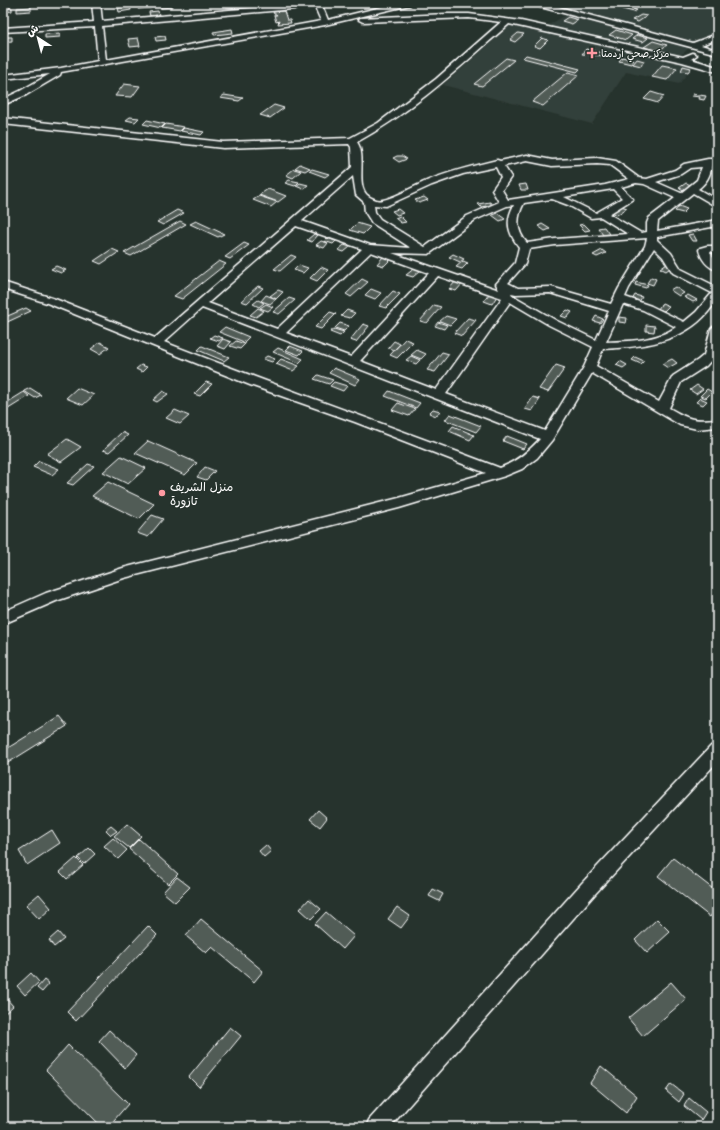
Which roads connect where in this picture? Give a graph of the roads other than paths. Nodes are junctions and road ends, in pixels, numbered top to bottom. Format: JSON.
{"nodes":[{"id":1,"x":96,"y":3,"type":"edge"},
{"id":2,"x":407,"y":3,"type":"edge"},
{"id":3,"x":536,"y":3,"type":"edge"},
{"id":4,"x":267,"y":6,"type":"edge"},
{"id":5,"x":507,"y":21,"type":"junction"},
{"id":6,"x":328,"y":22,"type":"junction"},
{"id":7,"x":99,"y":24,"type":"junction"},
{"id":8,"x":3,"y":30,"type":"edge"},
{"id":9,"x":717,"y":36,"type":"edge"},
{"id":10,"x":692,"y":46,"type":"junction"},
{"id":11,"x":703,"y":48,"type":"junction"},
{"id":12,"x":717,"y":52,"type":"edge"},
{"id":13,"x":684,"y":60,"type":"junction"},
{"id":14,"x":102,"y":62,"type":"junction"},
{"id":15,"x":61,"y":70,"type":"junction"},
{"id":16,"x":717,"y":70,"type":"edge"},
{"id":17,"x":3,"y":77,"type":"edge"},
{"id":18,"x":3,"y":102,"type":"edge"},
{"id":19,"x":3,"y":120,"type":"edge"},
{"id":20,"x":352,"y":141,"type":"junction"},
{"id":21,"x":713,"y":162,"type":"edge"},
{"id":22,"x":497,"y":163,"type":"junction"},
{"id":23,"x":358,"y":167,"type":"junction"},
{"id":24,"x":636,"y":180,"type":"junction"},
{"id":25,"x":647,"y":182,"type":"junction"},
{"id":26,"x":615,"y":186,"type":"junction"},
{"id":27,"x":692,"y":188,"type":"junction"},
{"id":28,"x":550,"y":196,"type":"junction"},
{"id":29,"x":681,"y":197,"type":"junction"},
{"id":30,"x":369,"y":201,"type":"junction"},
{"id":31,"x":520,"y":202,"type":"junction"},
{"id":32,"x":505,"y":203,"type":"junction"},
{"id":33,"x":717,"y":204,"type":"edge"},
{"id":34,"x":602,"y":214,"type":"junction"},
{"id":35,"x":295,"y":222,"type":"junction"},
{"id":36,"x":717,"y":223,"type":"edge"},
{"id":37,"x":648,"y":237,"type":"junction"},
{"id":38,"x":524,"y":247,"type":"junction"},
{"id":39,"x":369,"y":248,"type":"junction"},
{"id":40,"x":717,"y":249,"type":"edge"},
{"id":41,"x":425,"y":252,"type":"junction"},
{"id":42,"x":717,"y":267,"type":"edge"},
{"id":43,"x":438,"y":271,"type":"junction"},
{"id":44,"x":501,"y":284,"type":"junction"},
{"id":45,"x":3,"y":285,"type":"edge"},
{"id":46,"x":717,"y":292,"type":"edge"},
{"id":47,"x":508,"y":297,"type":"junction"},
{"id":48,"x":201,"y":304,"type":"junction"},
{"id":49,"x":617,"y":304,"type":"junction"},
{"id":50,"x":700,"y":314,"type":"junction"},
{"id":51,"x":684,"y":327,"type":"junction"},
{"id":52,"x":717,"y":328,"type":"edge"},
{"id":53,"x":278,"y":334,"type":"junction"},
{"id":54,"x":156,"y":343,"type":"junction"},
{"id":55,"x":600,"y":346,"type":"junction"},
{"id":56,"x":353,"y":362,"type":"junction"},
{"id":57,"x":590,"y":367,"type":"junction"},
{"id":58,"x":439,"y":395,"type":"junction"},
{"id":59,"x":662,"y":409,"type":"junction"},
{"id":60,"x":717,"y":423,"type":"edge"},
{"id":61,"x":548,"y":437,"type":"junction"},
{"id":62,"x":500,"y":473,"type":"junction"},
{"id":63,"x":3,"y":618,"type":"edge"},
{"id":64,"x":717,"y":751,"type":"edge"},
{"id":65,"x":376,"y":1127,"type":"edge"}],
"edges":[{"from":1,"to":7,"type":"street"},
{"from":2,"to":6,"type":"street"},
{"from":3,"to":10,"type":"street"},
{"from":4,"to":6,"type":"street"},
{"from":4,"to":7,"type":"street"},
{"from":5,"to":6,"type":"street"},
{"from":5,"to":13,"type":"street"},
{"from":5,"to":20,"type":"street"},
{"from":6,"to":14,"type":"street"},
{"from":7,"to":8,"type":"street"},
{"from":7,"to":14,"type":"street"},
{"from":9,"to":10,"type":"street"},
{"from":10,"to":11,"type":"street"},
{"from":11,"to":12,"type":"street"},
{"from":11,"to":13,"type":"street"},
{"from":13,"to":16,"type":"street"},
{"from":14,"to":15,"type":"street"},
{"from":15,"to":17,"type":"street"},
{"from":15,"to":18,"type":"street"},
{"from":19,"to":20,"type":"street"},
{"from":20,"to":23,"type":"street"},
{"from":21,"to":25,"type":"street"},
{"from":21,"to":27,"type":"street"},
{"from":22,"to":24,"type":"street"},
{"from":22,"to":30,"type":"street"},
{"from":22,"to":32,"type":"street"},
{"from":23,"to":30,"type":"street"},
{"from":23,"to":35,"type":"street"},
{"from":24,"to":25,"type":"street"},
{"from":24,"to":26,"type":"street"},
{"from":25,"to":29,"type":"street"},
{"from":26,"to":28,"type":"street"},
{"from":26,"to":34,"type":"street"},
{"from":27,"to":29,"type":"street"},
{"from":27,"to":33,"type":"street"},
{"from":28,"to":31,"type":"street"},
{"from":28,"to":34,"type":"street"},
{"from":29,"to":37,"type":"street"},
{"from":30,"to":41,"type":"street"},
{"from":31,"to":32,"type":"street"},
{"from":31,"to":38,"type":"street"},
{"from":32,"to":41,"type":"street"},
{"from":34,"to":37,"type":"street"},
{"from":35,"to":39,"type":"street"},
{"from":35,"to":48,"type":"street"},
{"from":36,"to":37,"type":"street"},
{"from":37,"to":38,"type":"street"},
{"from":37,"to":46,"type":"street"},
{"from":37,"to":49,"type":"street"},
{"from":38,"to":44,"type":"street"},
{"from":39,"to":41,"type":"street"},
{"from":39,"to":43,"type":"street"},
{"from":39,"to":53,"type":"street"},
{"from":40,"to":42,"type":"street"},
{"from":43,"to":47,"type":"street"},
{"from":43,"to":56,"type":"street"},
{"from":44,"to":47,"type":"street"},
{"from":44,"to":49,"type":"street"},
{"from":45,"to":54,"type":"street"},
{"from":46,"to":50,"type":"street"},
{"from":47,"to":55,"type":"street"},
{"from":47,"to":58,"type":"street"},
{"from":48,"to":53,"type":"street"},
{"from":48,"to":54,"type":"street"},
{"from":49,"to":51,"type":"street"},
{"from":49,"to":55,"type":"street"},
{"from":50,"to":51,"type":"street"},
{"from":50,"to":52,"type":"street"},
{"from":51,"to":55,"type":"street"},
{"from":52,"to":59,"type":"street"},
{"from":53,"to":56,"type":"street"},
{"from":54,"to":62,"type":"street"},
{"from":55,"to":57,"type":"street"},
{"from":56,"to":58,"type":"street"},
{"from":57,"to":59,"type":"street"},
{"from":57,"to":61,"type":"street"},
{"from":58,"to":61,"type":"street"},
{"from":59,"to":60,"type":"street"},
{"from":61,"to":62,"type":"street"},
{"from":62,"to":63,"type":"street"},
{"from":64,"to":65,"type":"street"}]}
